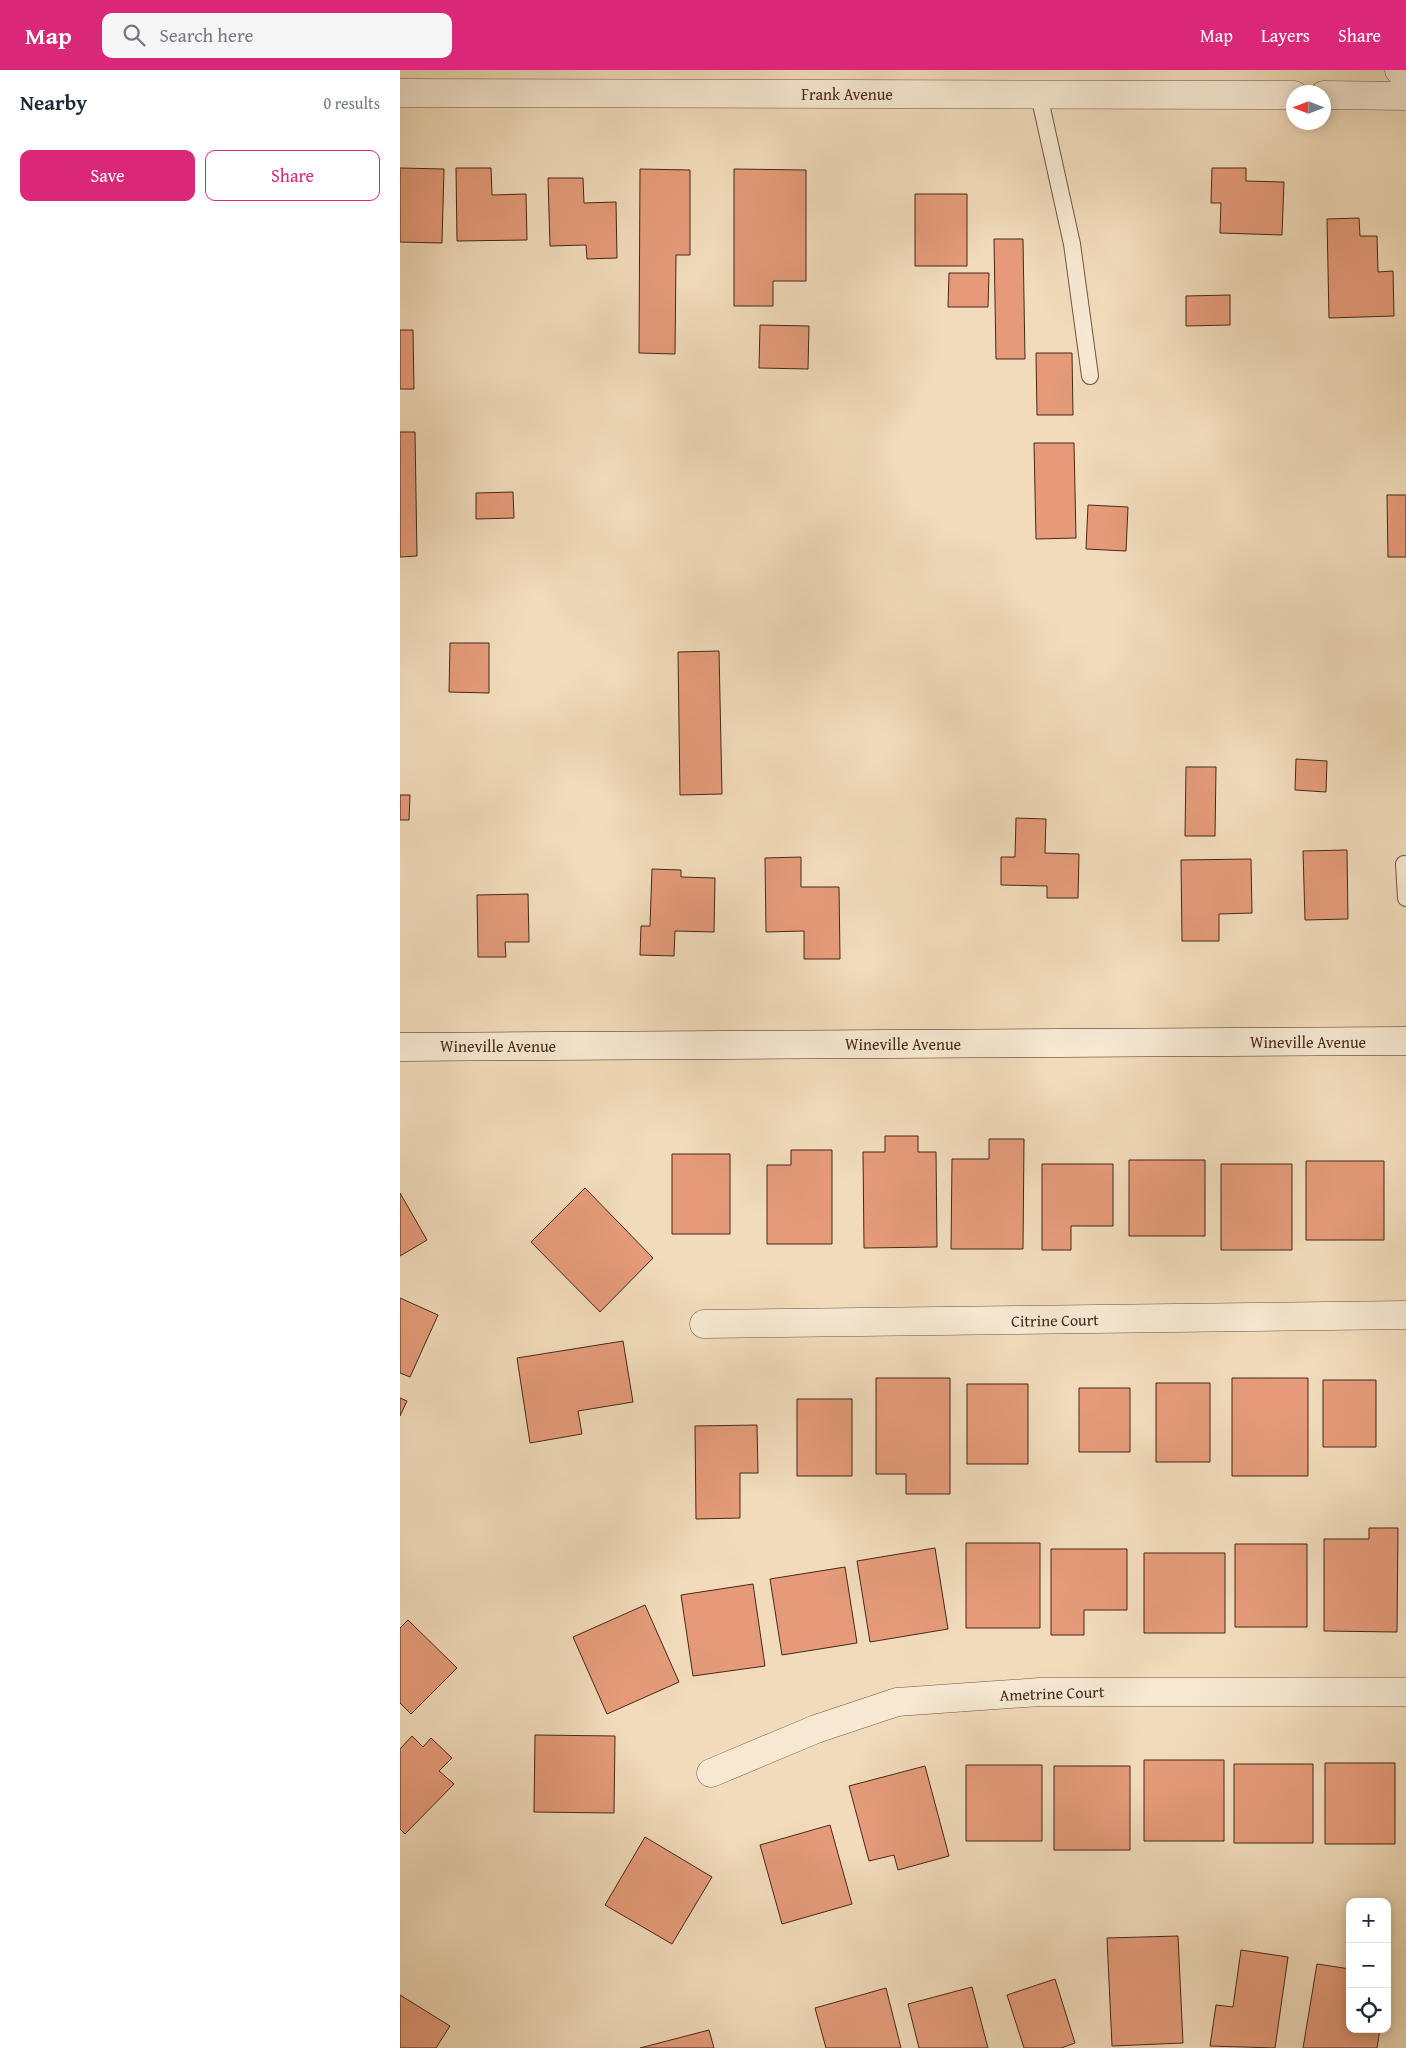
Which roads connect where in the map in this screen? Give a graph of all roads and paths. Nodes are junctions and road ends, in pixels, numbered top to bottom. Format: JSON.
{"nodes":[{"id":1,"x":1399,"y":70,"type":"edge"},
{"id":2,"x":1406,"y":77,"type":"edge"},
{"id":3,"x":400,"y":93,"type":"edge"},
{"id":4,"x":1039,"y":95,"type":"junction"},
{"id":5,"x":1286,"y":95,"type":"edge"},
{"id":6,"x":1331,"y":95,"type":"edge"},
{"id":7,"x":1406,"y":96,"type":"edge"},
{"id":8,"x":1090,"y":376,"type":"dead end"},
{"id":9,"x":1404,"y":864,"type":"dead end"},
{"id":10,"x":1406,"y":898,"type":"edge"},
{"id":11,"x":1406,"y":1041,"type":"edge"},
{"id":12,"x":400,"y":1047,"type":"edge"},
{"id":13,"x":1406,"y":1315,"type":"edge"},
{"id":14,"x":704,"y":1324,"type":"dead end"},
{"id":15,"x":1406,"y":1692,"type":"edge"},
{"id":16,"x":711,"y":1773,"type":"dead end"}],
"edges":[{"from":1,"to":2,"type":"street"},
{"from":3,"to":4,"type":"street","name":"Frank Avenue"},
{"from":4,"to":5,"type":"street","name":"Frank Avenue"},
{"from":4,"to":8,"type":"lane"},
{"from":6,"to":7,"type":"street"},
{"from":9,"to":10,"type":"lane"},
{"from":11,"to":12,"type":"street","name":"Wineville Avenue"},
{"from":13,"to":14,"type":"street","name":"Citrine Court"},
{"from":15,"to":16,"type":"street","name":"Ametrine Court"}]}
